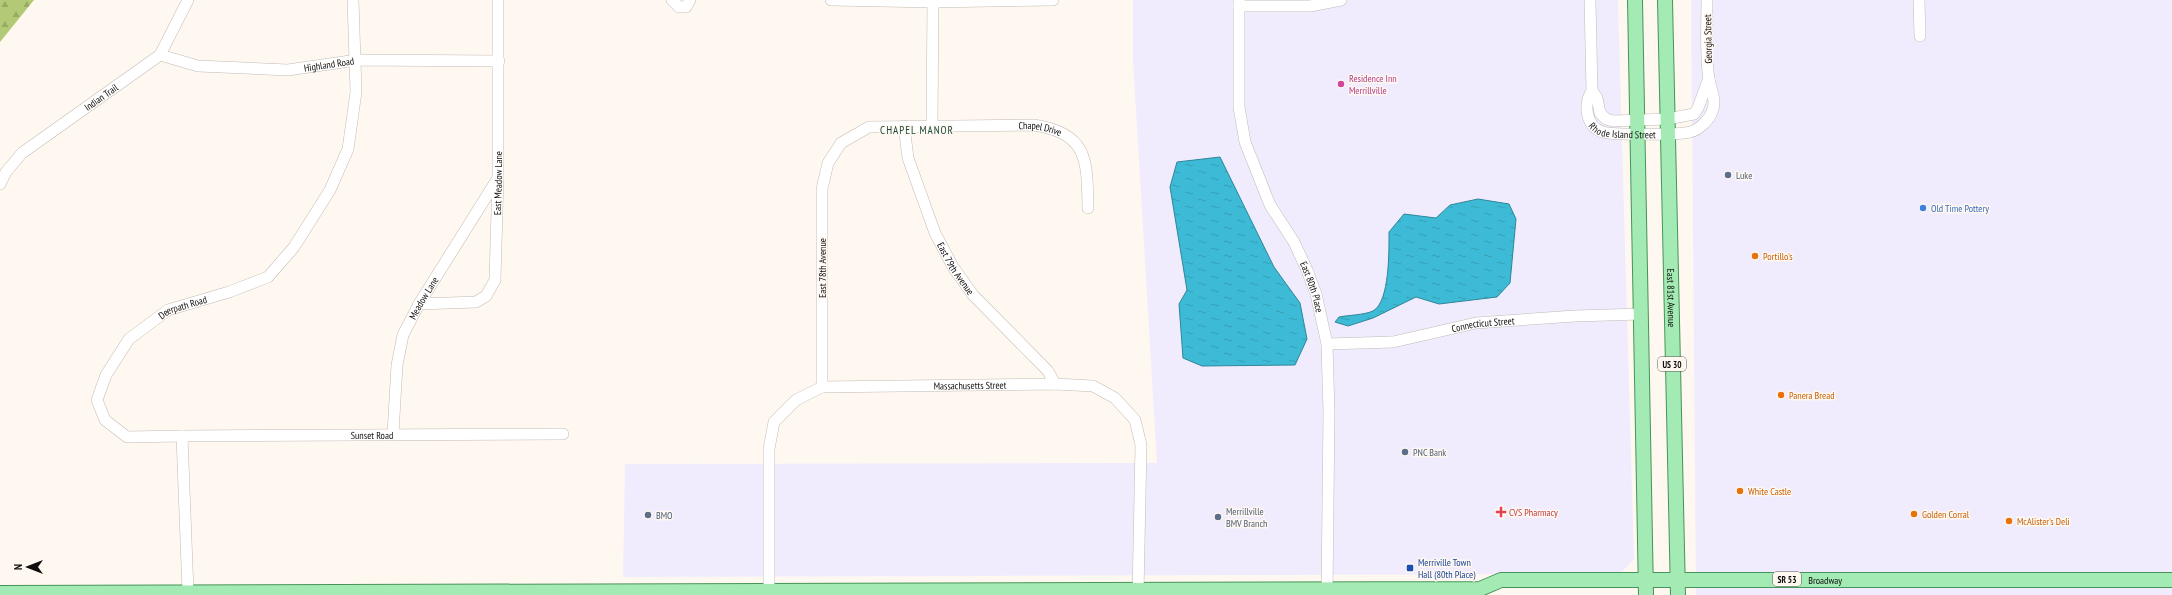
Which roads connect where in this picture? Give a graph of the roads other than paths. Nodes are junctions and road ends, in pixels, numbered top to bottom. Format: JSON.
{"nodes":[{"id":1,"x":188,"y":0,"type":"edge"},
{"id":2,"x":353,"y":0,"type":"edge"},
{"id":3,"x":498,"y":0,"type":"edge"},
{"id":4,"x":672,"y":0,"type":"edge"},
{"id":5,"x":690,"y":0,"type":"edge"},
{"id":6,"x":831,"y":0,"type":"edge"},
{"id":7,"x":1053,"y":0,"type":"edge"},
{"id":8,"x":1341,"y":0,"type":"edge"},
{"id":9,"x":1590,"y":0,"type":"edge"},
{"id":10,"x":1635,"y":0,"type":"edge"},
{"id":11,"x":1664,"y":0,"type":"edge"},
{"id":12,"x":1707,"y":0,"type":"edge"},
{"id":13,"x":1919,"y":0,"type":"edge"},
{"id":14,"x":933,"y":1,"type":"edge"},
{"id":15,"x":1239,"y":3,"type":"edge"},
{"id":16,"x":1920,"y":36,"type":"dead end"},
{"id":17,"x":160,"y":55,"type":"junction"},
{"id":18,"x":357,"y":60,"type":"junction"},
{"id":19,"x":499,"y":61,"type":"junction"},
{"id":20,"x":1709,"y":78,"type":"junction"},
{"id":21,"x":932,"y":125,"type":"junction"},
{"id":22,"x":904,"y":126,"type":"junction"},
{"id":23,"x":1667,"y":126,"type":"junction"},
{"id":24,"x":1638,"y":127,"type":"junction"},
{"id":25,"x":498,"y":177,"type":"junction"},
{"id":26,"x":0,"y":184,"type":"edge"},
{"id":27,"x":1088,"y":208,"type":"dead end"},
{"id":28,"x":420,"y":304,"type":"junction"},
{"id":29,"x":1641,"y":314,"type":"junction"},
{"id":30,"x":1327,"y":344,"type":"junction"},
{"id":31,"x":1055,"y":384,"type":"junction"},
{"id":32,"x":822,"y":387,"type":"junction"},
{"id":33,"x":393,"y":434,"type":"junction"},
{"id":34,"x":563,"y":434,"type":"dead end"},
{"id":35,"x":182,"y":436,"type":"junction"},
{"id":36,"x":1646,"y":580,"type":"junction"},
{"id":37,"x":1677,"y":580,"type":"junction"},
{"id":38,"x":2172,"y":580,"type":"edge"},
{"id":39,"x":769,"y":590,"type":"junction"},
{"id":40,"x":0,"y":592,"type":"edge"},
{"id":41,"x":188,"y":592,"type":"junction"},
{"id":42,"x":1138,"y":592,"type":"edge"},
{"id":43,"x":1328,"y":592,"type":"edge"},
{"id":44,"x":1485,"y":592,"type":"edge"},
{"id":45,"x":204,"y":593,"type":"edge"},
{"id":46,"x":436,"y":593,"type":"edge"},
{"id":47,"x":1646,"y":595,"type":"edge"},
{"id":48,"x":1678,"y":595,"type":"edge"}],
"edges":[{"from":1,"to":17,"type":"street","name":"Indian Trail"},
{"from":2,"to":18,"type":"street","name":"Deerpath Road"},
{"from":3,"to":19,"type":"street","name":"East Meadow Lane"},
{"from":4,"to":5,"type":"street"},
{"from":6,"to":14,"type":"street"},
{"from":7,"to":14,"type":"street"},
{"from":8,"to":15,"type":"street"},
{"from":9,"to":24,"type":"street","name":"Rhode Island Street"},
{"from":10,"to":24,"type":"main road"},
{"from":11,"to":23,"type":"main road","name":"East 81st Avenue","number":"US 30"},
{"from":12,"to":20,"type":"street","name":"Georgia Street"},
{"from":13,"to":16,"type":"street"},
{"from":14,"to":21,"type":"street"},
{"from":15,"to":30,"type":"street","name":"East 80th Place"},
{"from":17,"to":18,"type":"street","name":"Highland Road"},
{"from":17,"to":26,"type":"street","name":"Indian Trail"},
{"from":18,"to":19,"type":"street","name":"Highland Road"},
{"from":18,"to":35,"type":"street","name":"Deerpath Road"},
{"from":19,"to":25,"type":"street","name":"East Meadow Lane"},
{"from":20,"to":23,"type":"street","name":"Georgia Street"},
{"from":20,"to":23,"type":"street","name":"Georgia Street"},
{"from":21,"to":22,"type":"street","name":"East 78th Avenue"},
{"from":21,"to":27,"type":"street","name":"Chapel Drive"},
{"from":22,"to":31,"type":"street","name":"East 79th Avenue"},
{"from":22,"to":32,"type":"street","name":"East 78th Avenue"},
{"from":23,"to":24,"type":"street","name":"Rhode Island Street"},
{"from":23,"to":37,"type":"main road","name":"East 81st Avenue","number":"US 30"},
{"from":24,"to":29,"type":"main road"},
{"from":25,"to":28,"type":"street","name":"Meadow Lane"},
{"from":25,"to":28,"type":"street","name":"East Meadow Lane"},
{"from":28,"to":33,"type":"street","name":"Meadow Lane"},
{"from":29,"to":30,"type":"street","name":"Connecticut Street"},
{"from":29,"to":36,"type":"main road"},
{"from":30,"to":43,"type":"street","name":"East 80th Place"},
{"from":31,"to":32,"type":"street","name":"Massachusetts Street"},
{"from":31,"to":42,"type":"street","name":"Massachusetts Street"},
{"from":32,"to":39,"type":"street"},
{"from":33,"to":34,"type":"street","name":"Sunset Road"},
{"from":33,"to":35,"type":"street","name":"Sunset Road"},
{"from":35,"to":41,"type":"street"},
{"from":36,"to":37,"type":"main road","name":"Broadway","number":"SR 53"},
{"from":36,"to":44,"type":"main road","name":"Broadway","number":"SR 53"},
{"from":36,"to":47,"type":"main road"},
{"from":37,"to":38,"type":"main road","name":"Broadway","number":"SR 53"},
{"from":37,"to":48,"type":"main road","name":"East 81st Avenue","number":"US 30"},
{"from":39,"to":42,"type":"main road","name":"Broadway","number":"SR 53"},
{"from":39,"to":46,"type":"main road","name":"Broadway","number":"SR 53"},
{"from":40,"to":41,"type":"main road","name":"Broadway","number":"SR 53"},
{"from":41,"to":45,"type":"main road","name":"Broadway","number":"SR 53"},
{"from":42,"to":43,"type":"main road","name":"Broadway","number":"SR 53"},
{"from":43,"to":44,"type":"main road","name":"Broadway","number":"SR 53"},
{"from":45,"to":46,"type":"main road","name":"Broadway","number":"SR 53"}]}
